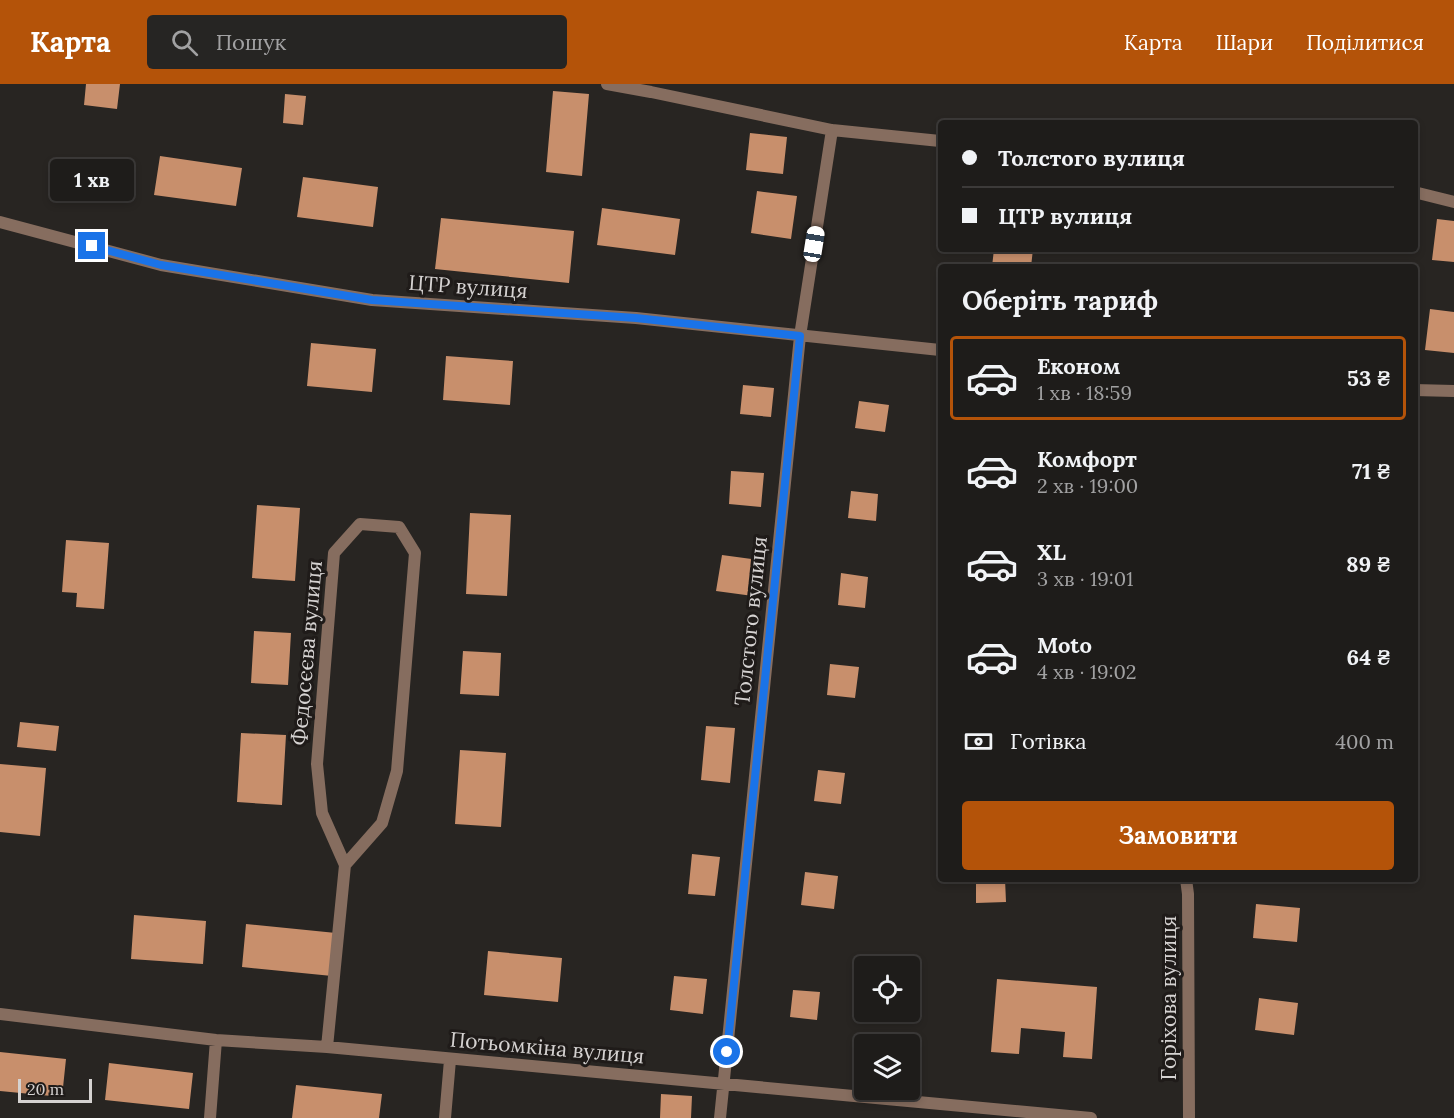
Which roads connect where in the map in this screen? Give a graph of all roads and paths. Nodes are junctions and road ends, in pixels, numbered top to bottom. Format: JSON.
{"nodes":[{"id":1,"x":607,"y":84,"type":"edge"},
{"id":2,"x":832,"y":130,"type":"junction"},
{"id":3,"x":938,"y":141,"type":"edge"},
{"id":4,"x":1418,"y":193,"type":"edge"},
{"id":5,"x":1454,"y":202,"type":"edge"},
{"id":6,"x":0,"y":222,"type":"edge"},
{"id":7,"x":800,"y":336,"type":"junction"},
{"id":8,"x":938,"y":350,"type":"edge"},
{"id":9,"x":1418,"y":390,"type":"edge"},
{"id":10,"x":1454,"y":391,"type":"edge"},
{"id":11,"x":345,"y":865,"type":"junction"},
{"id":12,"x":1186,"y":882,"type":"edge"},
{"id":13,"x":0,"y":1014,"type":"edge"},
{"id":14,"x":216,"y":1040,"type":"junction"},
{"id":15,"x":327,"y":1047,"type":"junction"},
{"id":16,"x":450,"y":1060,"type":"junction"},
{"id":17,"x":723,"y":1083,"type":"junction"},
{"id":18,"x":1009,"y":1114,"type":"edge"},
{"id":19,"x":210,"y":1118,"type":"edge"},
{"id":20,"x":445,"y":1118,"type":"edge"},
{"id":21,"x":720,"y":1118,"type":"edge"},
{"id":22,"x":1091,"y":1118,"type":"edge"},
{"id":23,"x":1189,"y":1118,"type":"edge"}],
"edges":[{"from":1,"to":2,"type":"street"},
{"from":2,"to":3,"type":"street"},
{"from":2,"to":7,"type":"street","name":"Толстого вулиця"},
{"from":4,"to":5,"type":"street"},
{"from":6,"to":7,"type":"street","name":"ЦТР вулиця"},
{"from":7,"to":8,"type":"street","name":"ЦТР вулиця"},
{"from":7,"to":17,"type":"street","name":"Толстого вулиця"},
{"from":9,"to":10,"type":"street"},
{"from":11,"to":11,"type":"street","name":"Федосєєва вулиця"},
{"from":11,"to":15,"type":"street","name":"Федосєєва вулиця"},
{"from":12,"to":23,"type":"street","name":"Горіхова вулиця"},
{"from":13,"to":14,"type":"street","name":"Потьомкіна вулиця"},
{"from":14,"to":15,"type":"street","name":"Потьомкіна вулиця"},
{"from":14,"to":19,"type":"street"},
{"from":15,"to":16,"type":"street","name":"Потьомкіна вулиця"},
{"from":16,"to":17,"type":"street","name":"Потьомкіна вулиця"},
{"from":16,"to":20,"type":"street"},
{"from":17,"to":18,"type":"street","name":"Потьомкіна вулиця"},
{"from":17,"to":21,"type":"street","name":"Толстого вулиця"},
{"from":18,"to":22,"type":"street","name":"Потьомкіна вулиця"}]}
